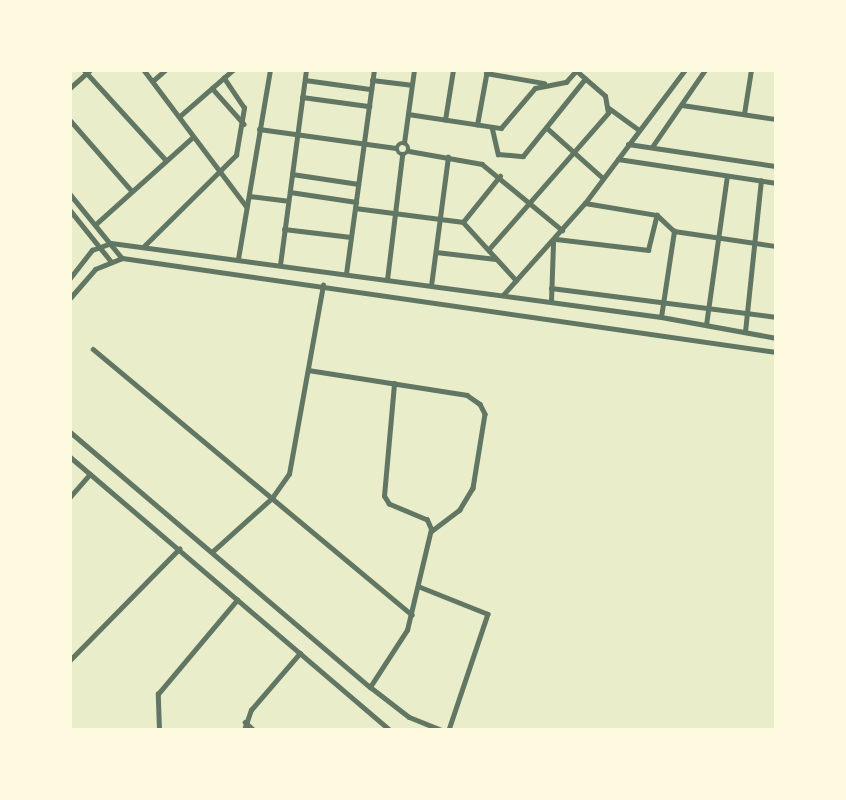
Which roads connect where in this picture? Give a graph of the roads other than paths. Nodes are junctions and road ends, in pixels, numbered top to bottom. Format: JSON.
{"nodes":[{"id":1,"x":144,"y":70,"type":"edge"},
{"id":2,"x":165,"y":70,"type":"edge"},
{"id":3,"x":233,"y":70,"type":"edge"},
{"id":4,"x":270,"y":70,"type":"edge"},
{"id":5,"x":306,"y":70,"type":"edge"},
{"id":6,"x":374,"y":70,"type":"edge"},
{"id":7,"x":414,"y":70,"type":"edge"},
{"id":8,"x":453,"y":70,"type":"edge"},
{"id":9,"x":685,"y":70,"type":"edge"},
{"id":10,"x":705,"y":70,"type":"edge"},
{"id":11,"x":751,"y":70,"type":"edge"},
{"id":12,"x":87,"y":71,"type":"edge"},
{"id":13,"x":576,"y":71,"type":"edge"},
{"id":14,"x":487,"y":72,"type":"edge"},
{"id":15,"x":224,"y":78,"type":"junction"},
{"id":16,"x":585,"y":79,"type":"junction"},
{"id":17,"x":154,"y":80,"type":"junction"},
{"id":18,"x":305,"y":80,"type":"junction"},
{"id":19,"x":372,"y":80,"type":"junction"},
{"id":20,"x":545,"y":83,"type":"junction"},
{"id":21,"x":411,"y":85,"type":"junction"},
{"id":22,"x":70,"y":88,"type":"edge"},
{"id":23,"x":212,"y":88,"type":"junction"},
{"id":24,"x":371,"y":89,"type":"junction"},
{"id":25,"x":302,"y":97,"type":"junction"},
{"id":26,"x":682,"y":105,"type":"junction"},
{"id":27,"x":369,"y":106,"type":"junction"},
{"id":28,"x":609,"y":108,"type":"junction"},
{"id":29,"x":408,"y":114,"type":"junction"},
{"id":30,"x":744,"y":114,"type":"junction"},
{"id":31,"x":180,"y":116,"type":"junction"},
{"id":32,"x":776,"y":119,"type":"edge"},
{"id":33,"x":70,"y":120,"type":"edge"},
{"id":34,"x":445,"y":120,"type":"junction"},
{"id":35,"x":244,"y":125,"type":"junction"},
{"id":36,"x":477,"y":125,"type":"junction"},
{"id":37,"x":492,"y":127,"type":"junction"},
{"id":38,"x":547,"y":128,"type":"junction"},
{"id":39,"x":260,"y":129,"type":"junction"},
{"id":40,"x":638,"y":129,"type":"junction"},
{"id":41,"x":297,"y":134,"type":"junction"},
{"id":42,"x":192,"y":138,"type":"junction"},
{"id":43,"x":404,"y":143,"type":"junction"},
{"id":44,"x":363,"y":144,"type":"junction"},
{"id":45,"x":628,"y":144,"type":"junction"},
{"id":46,"x":652,"y":147,"type":"junction"},
{"id":47,"x":396,"y":148,"type":"junction"},
{"id":48,"x":409,"y":151,"type":"junction"},
{"id":49,"x":574,"y":151,"type":"junction"},
{"id":50,"x":402,"y":156,"type":"junction"},
{"id":51,"x":448,"y":157,"type":"junction"},
{"id":52,"x":617,"y":159,"type":"junction"},
{"id":53,"x":166,"y":160,"type":"junction"},
{"id":54,"x":776,"y":166,"type":"edge"},
{"id":55,"x":220,"y":174,"type":"junction"},
{"id":56,"x":292,"y":174,"type":"junction"},
{"id":57,"x":500,"y":176,"type":"junction"},
{"id":58,"x":727,"y":176,"type":"junction"},
{"id":59,"x":603,"y":178,"type":"junction"},
{"id":60,"x":761,"y":181,"type":"junction"},
{"id":61,"x":776,"y":183,"type":"edge"},
{"id":62,"x":358,"y":184,"type":"junction"},
{"id":63,"x":132,"y":191,"type":"junction"},
{"id":64,"x":289,"y":192,"type":"junction"},
{"id":65,"x":70,"y":194,"type":"edge"},
{"id":66,"x":249,"y":196,"type":"junction"},
{"id":67,"x":288,"y":201,"type":"junction"},
{"id":68,"x":530,"y":202,"type":"junction"},
{"id":69,"x":585,"y":203,"type":"junction"},
{"id":70,"x":355,"y":205,"type":"junction"},
{"id":71,"x":247,"y":207,"type":"junction"},
{"id":72,"x":70,"y":210,"type":"edge"},
{"id":73,"x":395,"y":213,"type":"junction"},
{"id":74,"x":657,"y":215,"type":"junction"},
{"id":75,"x":440,"y":218,"type":"junction"},
{"id":76,"x":463,"y":222,"type":"junction"},
{"id":77,"x":96,"y":224,"type":"junction"},
{"id":78,"x":285,"y":229,"type":"junction"},
{"id":79,"x":562,"y":230,"type":"junction"},
{"id":80,"x":674,"y":231,"type":"junction"},
{"id":81,"x":351,"y":237,"type":"junction"},
{"id":82,"x":718,"y":237,"type":"junction"},
{"id":83,"x":554,"y":240,"type":"junction"},
{"id":84,"x":111,"y":243,"type":"junction"},
{"id":85,"x":755,"y":243,"type":"junction"},
{"id":86,"x":100,"y":244,"type":"junction"},
{"id":87,"x":776,"y":246,"type":"edge"},
{"id":88,"x":143,"y":247,"type":"junction"},
{"id":89,"x":489,"y":249,"type":"junction"},
{"id":90,"x":436,"y":252,"type":"junction"},
{"id":91,"x":122,"y":258,"type":"junction"},
{"id":92,"x":238,"y":259,"type":"junction"},
{"id":93,"x":497,"y":259,"type":"junction"},
{"id":94,"x":110,"y":260,"type":"junction"},
{"id":95,"x":279,"y":265,"type":"junction"},
{"id":96,"x":346,"y":274,"type":"junction"},
{"id":97,"x":70,"y":278,"type":"edge"},
{"id":98,"x":387,"y":280,"type":"junction"},
{"id":99,"x":516,"y":280,"type":"junction"},
{"id":100,"x":323,"y":285,"type":"junction"},
{"id":101,"x":431,"y":286,"type":"junction"},
{"id":102,"x":551,"y":288,"type":"junction"},
{"id":103,"x":503,"y":295,"type":"junction"},
{"id":104,"x":70,"y":298,"type":"edge"},
{"id":105,"x":551,"y":301,"type":"junction"},
{"id":106,"x":663,"y":302,"type":"junction"},
{"id":107,"x":708,"y":308,"type":"junction"},
{"id":108,"x":501,"y":309,"type":"junction"},
{"id":109,"x":747,"y":313,"type":"junction"},
{"id":110,"x":549,"y":315,"type":"junction"},
{"id":111,"x":661,"y":317,"type":"junction"},
{"id":112,"x":776,"y":317,"type":"edge"},
{"id":113,"x":706,"y":325,"type":"junction"},
{"id":114,"x":745,"y":332,"type":"junction"},
{"id":115,"x":776,"y":338,"type":"edge"},
{"id":116,"x":93,"y":349,"type":"dead end"},
{"id":117,"x":776,"y":352,"type":"edge"},
{"id":118,"x":308,"y":370,"type":"junction"},
{"id":119,"x":394,"y":383,"type":"junction"},
{"id":120,"x":70,"y":432,"type":"edge"},
{"id":121,"x":70,"y":457,"type":"edge"},
{"id":122,"x":90,"y":474,"type":"junction"},
{"id":123,"x":70,"y":497,"type":"edge"},
{"id":124,"x":272,"y":498,"type":"junction"},
{"id":125,"x":430,"y":532,"type":"junction"},
{"id":126,"x":179,"y":549,"type":"junction"},
{"id":127,"x":212,"y":552,"type":"junction"},
{"id":128,"x":418,"y":586,"type":"junction"},
{"id":129,"x":238,"y":599,"type":"junction"},
{"id":130,"x":412,"y":615,"type":"junction"},
{"id":131,"x":70,"y":651,"type":"edge"},
{"id":132,"x":300,"y":653,"type":"junction"},
{"id":133,"x":75,"y":656,"type":"junction"},
{"id":134,"x":70,"y":660,"type":"edge"},
{"id":135,"x":370,"y":687,"type":"junction"},
{"id":136,"x":245,"y":722,"type":"junction"},
{"id":137,"x":159,"y":730,"type":"edge"},
{"id":138,"x":244,"y":730,"type":"edge"},
{"id":139,"x":254,"y":730,"type":"edge"},
{"id":140,"x":390,"y":730,"type":"edge"},
{"id":141,"x":441,"y":730,"type":"edge"},
{"id":142,"x":449,"y":730,"type":"edge"}],
"edges":[{"from":1,"to":17,"type":"street"},
{"from":2,"to":17,"type":"street"},
{"from":3,"to":15,"type":"street"},
{"from":4,"to":39,"type":"street"},
{"from":5,"to":18,"type":"street"},
{"from":6,"to":19,"type":"street"},
{"from":7,"to":21,"type":"street"},
{"from":8,"to":34,"type":"street"},
{"from":9,"to":40,"type":"street"},
{"from":10,"to":26,"type":"street"},
{"from":11,"to":30,"type":"street"},
{"from":12,"to":22,"type":"street"},
{"from":12,"to":53,"type":"street"},
{"from":13,"to":16,"type":"street"},
{"from":13,"to":20,"type":"street"},
{"from":14,"to":20,"type":"street"},
{"from":14,"to":36,"type":"street"},
{"from":15,"to":23,"type":"street"},
{"from":15,"to":35,"type":"street"},
{"from":16,"to":28,"type":"street"},
{"from":16,"to":38,"type":"street"},
{"from":17,"to":31,"type":"street"},
{"from":18,"to":24,"type":"street"},
{"from":18,"to":25,"type":"street"},
{"from":19,"to":21,"type":"street"},
{"from":19,"to":24,"type":"street"},
{"from":20,"to":37,"type":"street"},
{"from":21,"to":29,"type":"street"},
{"from":23,"to":31,"type":"street"},
{"from":23,"to":35,"type":"street"},
{"from":24,"to":27,"type":"street"},
{"from":25,"to":27,"type":"street"},
{"from":25,"to":41,"type":"street"},
{"from":26,"to":30,"type":"street"},
{"from":26,"to":46,"type":"street"},
{"from":27,"to":44,"type":"street"},
{"from":28,"to":40,"type":"street"},
{"from":28,"to":49,"type":"street"},
{"from":29,"to":34,"type":"street"},
{"from":29,"to":43,"type":"street"},
{"from":30,"to":32,"type":"street"},
{"from":31,"to":42,"type":"street"},
{"from":33,"to":63,"type":"street"},
{"from":34,"to":36,"type":"street"},
{"from":35,"to":55,"type":"street"},
{"from":36,"to":37,"type":"street"},
{"from":37,"to":38,"type":"street"},
{"from":38,"to":49,"type":"street"},
{"from":39,"to":41,"type":"street"},
{"from":39,"to":66,"type":"street"},
{"from":40,"to":45,"type":"street"},
{"from":41,"to":44,"type":"street"},
{"from":41,"to":56,"type":"street"},
{"from":42,"to":53,"type":"street"},
{"from":42,"to":55,"type":"street"},
{"from":43,"to":47,"type":"street"},
{"from":43,"to":48,"type":"street"},
{"from":44,"to":47,"type":"street"},
{"from":44,"to":62,"type":"street"},
{"from":45,"to":46,"type":"street"},
{"from":45,"to":52,"type":"street"},
{"from":46,"to":54,"type":"street"},
{"from":47,"to":50,"type":"street"},
{"from":48,"to":50,"type":"street"},
{"from":48,"to":51,"type":"street"},
{"from":49,"to":59,"type":"street"},
{"from":49,"to":68,"type":"street"},
{"from":50,"to":73,"type":"street"},
{"from":51,"to":57,"type":"street"},
{"from":51,"to":75,"type":"street"},
{"from":52,"to":58,"type":"street"},
{"from":52,"to":59,"type":"street"},
{"from":53,"to":63,"type":"street"},
{"from":55,"to":71,"type":"street"},
{"from":55,"to":88,"type":"street"},
{"from":56,"to":62,"type":"street"},
{"from":56,"to":64,"type":"street"},
{"from":57,"to":68,"type":"street"},
{"from":57,"to":76,"type":"street"},
{"from":58,"to":60,"type":"street"},
{"from":58,"to":82,"type":"street"},
{"from":59,"to":69,"type":"street"},
{"from":60,"to":61,"type":"street"},
{"from":60,"to":85,"type":"street"},
{"from":62,"to":70,"type":"street"},
{"from":63,"to":77,"type":"street"},
{"from":64,"to":67,"type":"street"},
{"from":64,"to":70,"type":"street"},
{"from":65,"to":77,"type":"street"},
{"from":66,"to":67,"type":"street"},
{"from":66,"to":71,"type":"street"},
{"from":67,"to":78,"type":"street"},
{"from":68,"to":79,"type":"street"},
{"from":68,"to":89,"type":"street"},
{"from":69,"to":74,"type":"street"},
{"from":69,"to":79,"type":"street"},
{"from":70,"to":73,"type":"street"},
{"from":70,"to":81,"type":"street"},
{"from":71,"to":92,"type":"street"},
{"from":72,"to":86,"type":"street"},
{"from":73,"to":75,"type":"street"},
{"from":73,"to":98,"type":"street"},
{"from":74,"to":80,"type":"street"},
{"from":74,"to":83,"type":"street"},
{"from":75,"to":76,"type":"street"},
{"from":75,"to":90,"type":"street"},
{"from":76,"to":89,"type":"street"},
{"from":77,"to":84,"type":"street"},
{"from":78,"to":81,"type":"street"},
{"from":78,"to":95,"type":"street"},
{"from":79,"to":83,"type":"street"},
{"from":80,"to":82,"type":"street"},
{"from":80,"to":106,"type":"street"},
{"from":81,"to":96,"type":"street"},
{"from":82,"to":85,"type":"street"},
{"from":82,"to":107,"type":"street"},
{"from":83,"to":99,"type":"street"},
{"from":83,"to":102,"type":"street"},
{"from":84,"to":86,"type":"street"},
{"from":84,"to":88,"type":"street"},
{"from":84,"to":91,"type":"street"},
{"from":85,"to":87,"type":"street"},
{"from":85,"to":109,"type":"street"},
{"from":86,"to":94,"type":"street"},
{"from":86,"to":97,"type":"street"},
{"from":88,"to":92,"type":"street"},
{"from":89,"to":93,"type":"street"},
{"from":90,"to":93,"type":"street"},
{"from":90,"to":101,"type":"street"},
{"from":91,"to":94,"type":"street"},
{"from":91,"to":100,"type":"street"},
{"from":92,"to":95,"type":"street"},
{"from":93,"to":99,"type":"street"},
{"from":94,"to":104,"type":"street"},
{"from":95,"to":96,"type":"street"},
{"from":96,"to":98,"type":"street"},
{"from":98,"to":101,"type":"street"},
{"from":99,"to":103,"type":"street"},
{"from":100,"to":108,"type":"street"},
{"from":100,"to":118,"type":"street"},
{"from":101,"to":103,"type":"street"},
{"from":102,"to":105,"type":"street"},
{"from":102,"to":106,"type":"street"},
{"from":103,"to":105,"type":"street"},
{"from":103,"to":108,"type":"street"},
{"from":105,"to":110,"type":"street"},
{"from":105,"to":111,"type":"street"},
{"from":106,"to":107,"type":"street"},
{"from":106,"to":111,"type":"street"},
{"from":107,"to":109,"type":"street"},
{"from":107,"to":113,"type":"street"},
{"from":108,"to":110,"type":"street"},
{"from":109,"to":112,"type":"street"},
{"from":109,"to":114,"type":"street"},
{"from":110,"to":117,"type":"street"},
{"from":111,"to":113,"type":"street"},
{"from":113,"to":114,"type":"street"},
{"from":114,"to":115,"type":"street"},
{"from":116,"to":124,"type":"street"},
{"from":118,"to":119,"type":"street"},
{"from":118,"to":124,"type":"street"},
{"from":119,"to":125,"type":"street"},
{"from":119,"to":125,"type":"street"},
{"from":120,"to":127,"type":"street"},
{"from":121,"to":122,"type":"street"},
{"from":122,"to":123,"type":"street"},
{"from":122,"to":126,"type":"street"},
{"from":124,"to":127,"type":"street"},
{"from":124,"to":130,"type":"street"},
{"from":125,"to":128,"type":"street"},
{"from":126,"to":129,"type":"street"},
{"from":126,"to":133,"type":"street"},
{"from":127,"to":135,"type":"street"},
{"from":128,"to":130,"type":"street"},
{"from":128,"to":142,"type":"street"},
{"from":129,"to":132,"type":"street"},
{"from":129,"to":137,"type":"street"},
{"from":130,"to":135,"type":"street"},
{"from":131,"to":133,"type":"street"},
{"from":132,"to":136,"type":"street"},
{"from":132,"to":140,"type":"street"},
{"from":133,"to":134,"type":"street"},
{"from":135,"to":141,"type":"street"},
{"from":136,"to":138,"type":"street"},
{"from":136,"to":139,"type":"street"}]}
